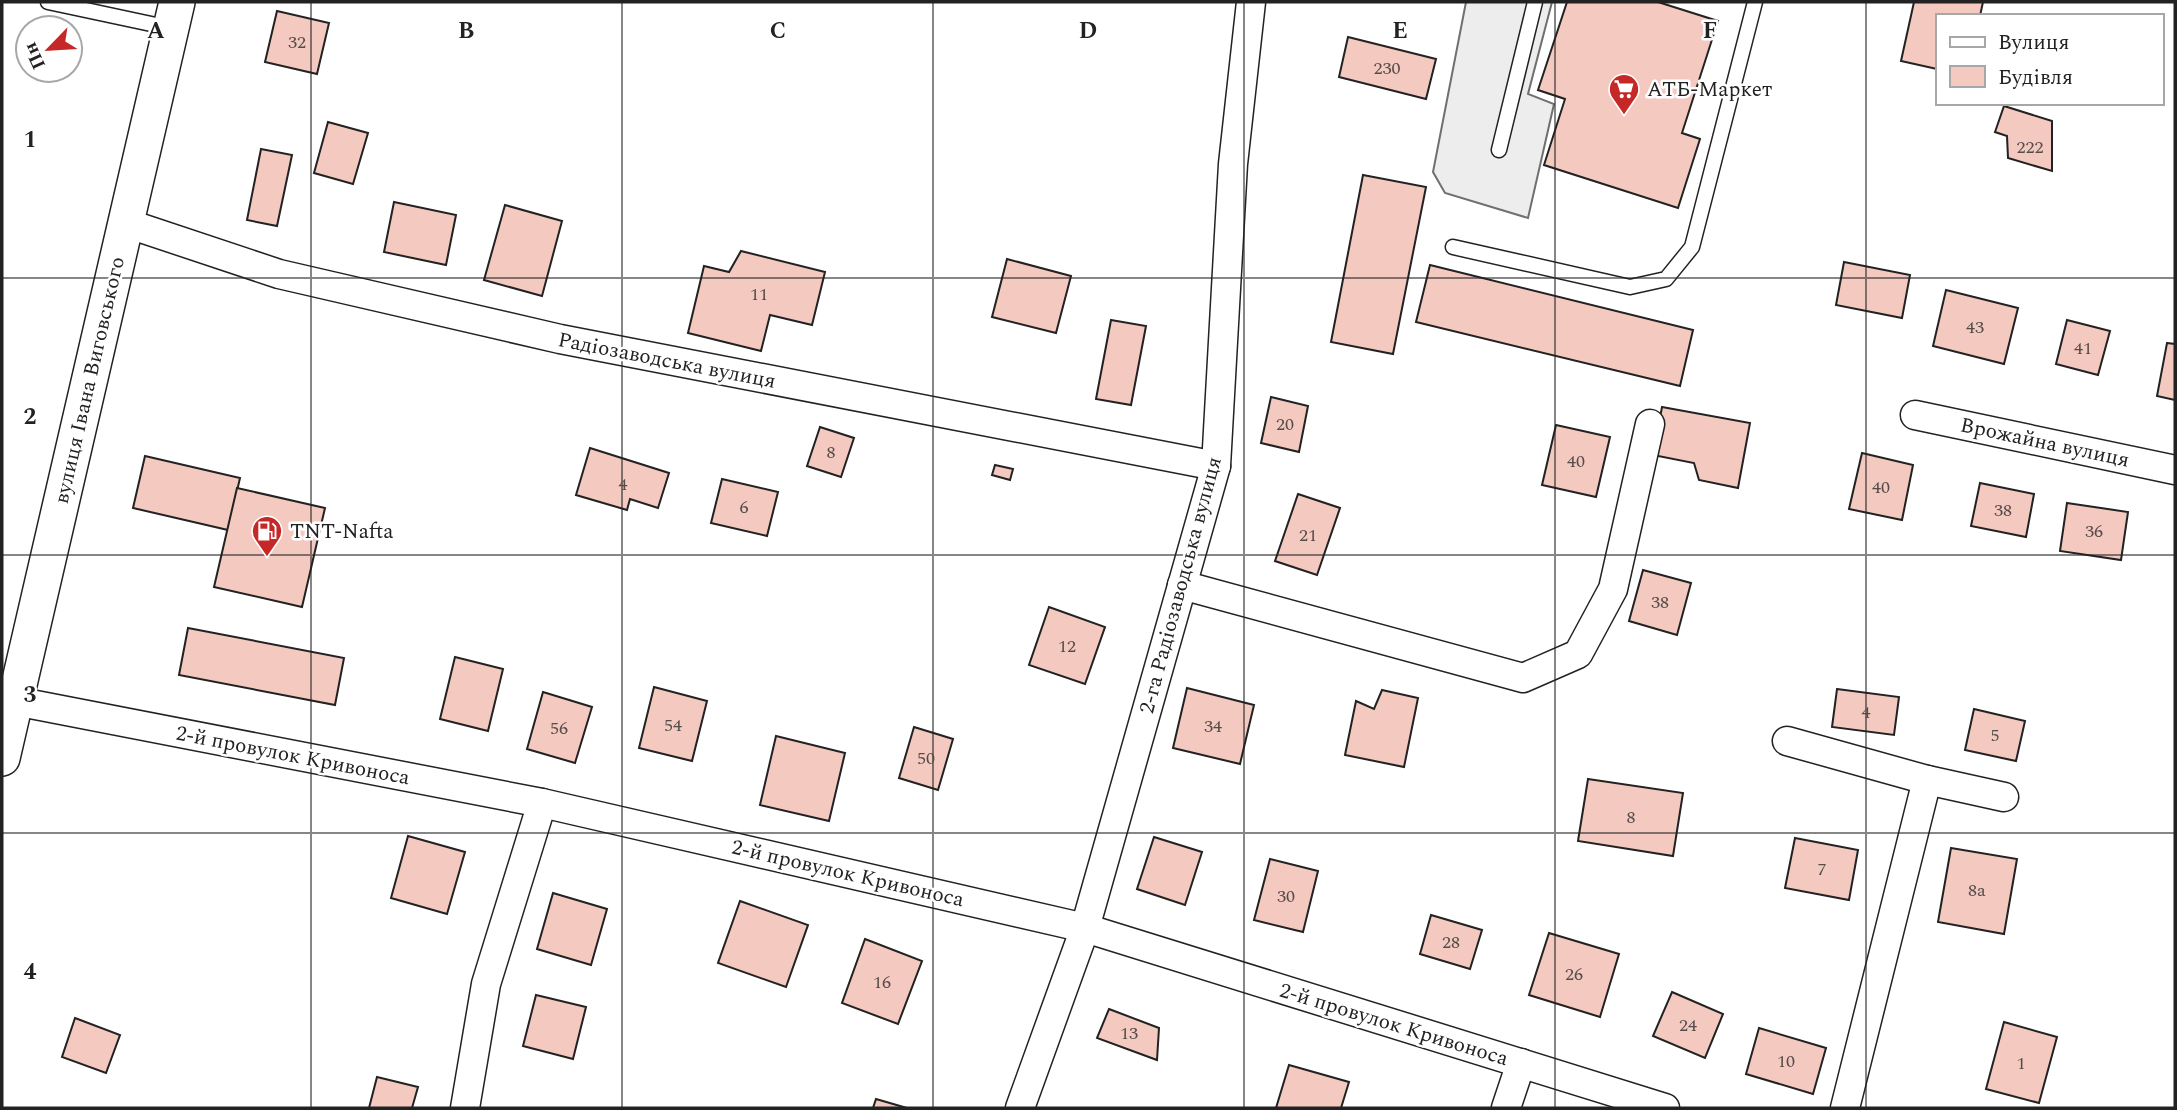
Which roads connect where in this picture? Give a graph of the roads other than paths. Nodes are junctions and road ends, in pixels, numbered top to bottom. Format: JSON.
{"nodes":[{"id":1,"x":48,"y":2,"type":"edge"},
{"id":2,"x":1251,"y":2,"type":"edge"},
{"id":3,"x":1535,"y":2,"type":"edge"},
{"id":4,"x":1755,"y":2,"type":"edge"},
{"id":5,"x":174,"y":15,"type":"edge"},
{"id":6,"x":1499,"y":150,"type":"dead end"},
{"id":7,"x":126,"y":223,"type":"junction"},
{"id":8,"x":1453,"y":247,"type":"dead end"},
{"id":9,"x":1915,"y":415,"type":"dead end"},
{"id":10,"x":1650,"y":424,"type":"dead end"},
{"id":11,"x":1216,"y":466,"type":"junction"},
{"id":12,"x":2175,"y":470,"type":"edge"},
{"id":13,"x":1182,"y":585,"type":"junction"},
{"id":14,"x":13,"y":658,"type":"edge"},
{"id":15,"x":15,"y":701,"type":"junction"},
{"id":16,"x":1787,"y":741,"type":"dead end"},
{"id":17,"x":2,"y":758,"type":"edge"},
{"id":18,"x":1927,"y":780,"type":"junction"},
{"id":19,"x":2004,"y":797,"type":"dead end"},
{"id":20,"x":542,"y":803,"type":"junction"},
{"id":21,"x":1085,"y":928,"type":"junction"},
{"id":22,"x":1521,"y":1063,"type":"junction"},
{"id":23,"x":465,"y":1108,"type":"edge"},
{"id":24,"x":1020,"y":1108,"type":"edge"},
{"id":25,"x":1506,"y":1108,"type":"edge"},
{"id":26,"x":1665,"y":1108,"type":"edge"},
{"id":27,"x":1845,"y":1108,"type":"edge"}],
"edges":[{"from":1,"to":5,"type":"lane"},
{"from":2,"to":11,"type":"street","name":"2-га Радіозаводська вулиця"},
{"from":3,"to":6,"type":"lane"},
{"from":4,"to":8,"type":"lane"},
{"from":5,"to":7,"type":"street","name":"вулиця Івана Виговського"},
{"from":7,"to":11,"type":"street","name":"Радіозаводська вулиця"},
{"from":7,"to":14,"type":"street","name":"вулиця Івана Виговського"},
{"from":9,"to":12,"type":"street","name":"Врожайна вулиця"},
{"from":10,"to":13,"type":"street"},
{"from":11,"to":13,"type":"street","name":"2-га Радіозаводська вулиця"},
{"from":13,"to":21,"type":"street","name":"2-га Радіозаводська вулиця"},
{"from":14,"to":15,"type":"street","name":"вулиця Івана Виговського"},
{"from":15,"to":17,"type":"street","name":"вулиця Івана Виговського"},
{"from":15,"to":20,"type":"street","name":"2-й провулок Кривоноса"},
{"from":16,"to":18,"type":"street"},
{"from":18,"to":19,"type":"street"},
{"from":18,"to":27,"type":"street"},
{"from":20,"to":21,"type":"street","name":"2-й провулок Кривоноса"},
{"from":20,"to":23,"type":"street"},
{"from":21,"to":22,"type":"street","name":"2-й провулок Кривоноса"},
{"from":21,"to":24,"type":"street","name":"2-га Радіозаводська вулиця"},
{"from":22,"to":25,"type":"street"},
{"from":22,"to":26,"type":"street","name":"2-й провулок Кривоноса"}]}
